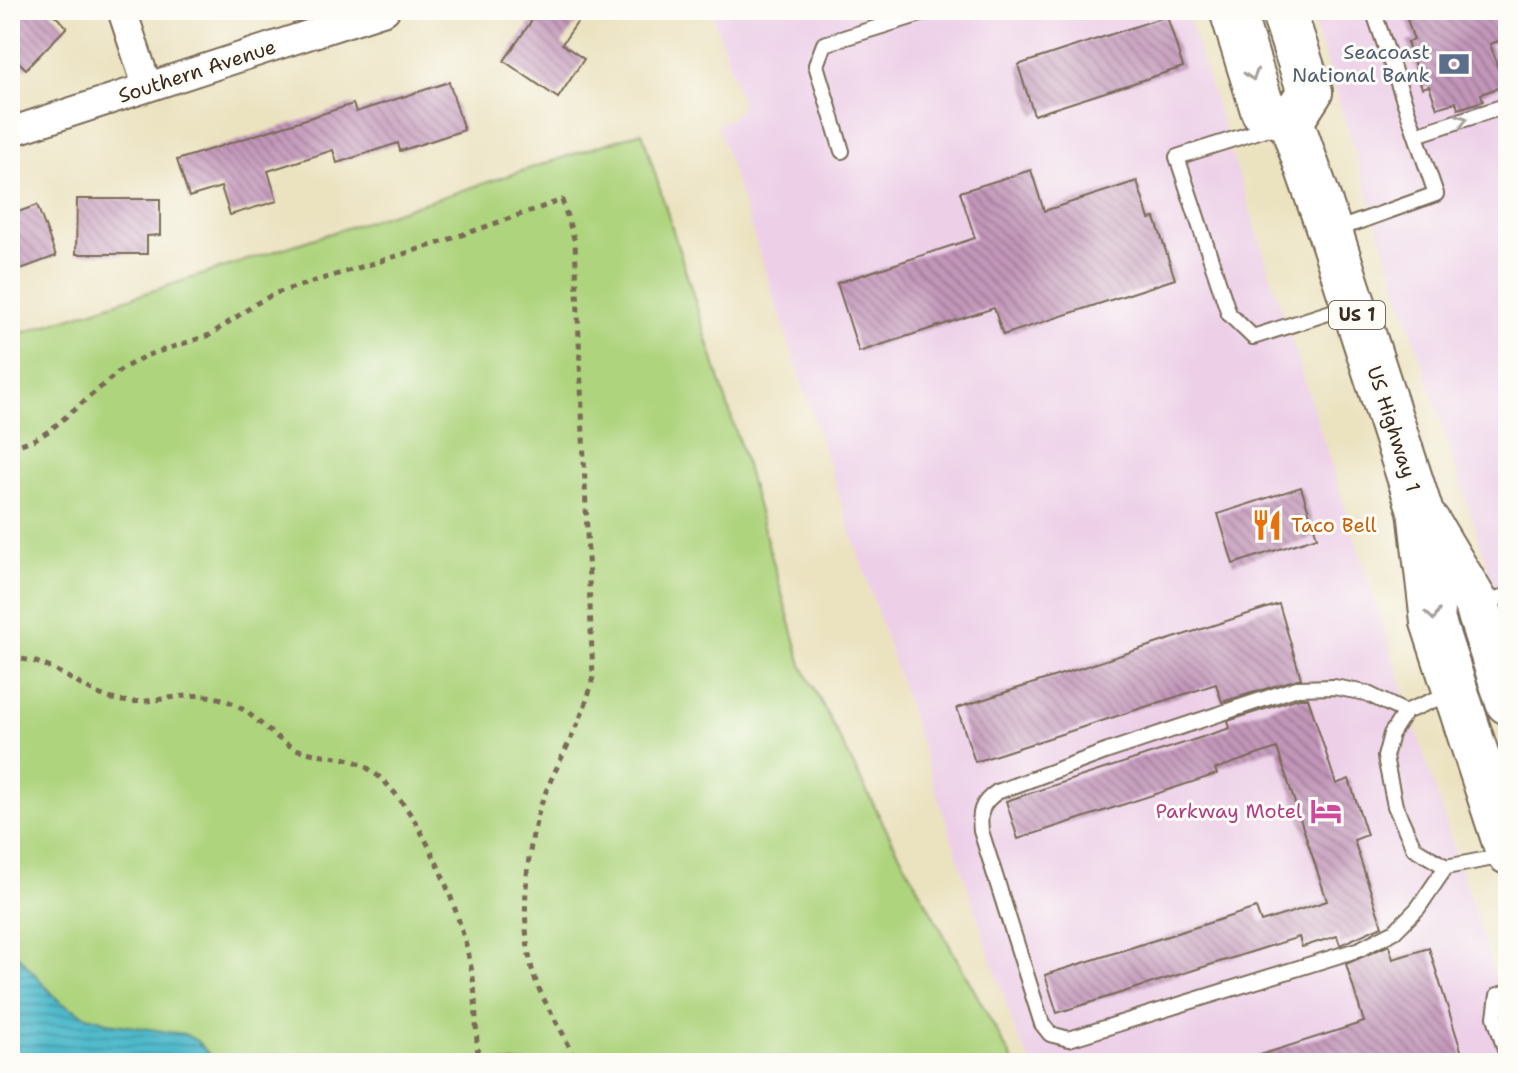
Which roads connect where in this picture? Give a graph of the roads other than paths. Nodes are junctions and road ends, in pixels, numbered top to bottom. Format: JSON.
{"nodes":[{"id":1,"x":122,"y":10,"type":"edge"},
{"id":2,"x":385,"y":10,"type":"edge"},
{"id":3,"x":934,"y":10,"type":"edge"},
{"id":4,"x":1232,"y":10,"type":"edge"},
{"id":5,"x":1283,"y":10,"type":"edge"},
{"id":6,"x":1373,"y":10,"type":"edge"},
{"id":7,"x":147,"y":86,"type":"junction"},
{"id":8,"x":1508,"y":105,"type":"edge"},
{"id":9,"x":1291,"y":121,"type":"junction"},
{"id":10,"x":10,"y":132,"type":"edge"},
{"id":11,"x":1416,"y":135,"type":"junction"},
{"id":12,"x":842,"y":151,"type":"dead end"},
{"id":13,"x":1330,"y":232,"type":"junction"},
{"id":14,"x":1354,"y":305,"type":"junction"},
{"id":15,"x":1420,"y":510,"type":"junction"},
{"id":16,"x":1492,"y":600,"type":"edge"},
{"id":17,"x":1455,"y":691,"type":"junction"},
{"id":18,"x":1508,"y":702,"type":"edge"},
{"id":19,"x":1405,"y":712,"type":"junction"},
{"id":20,"x":1508,"y":853,"type":"edge"},
{"id":21,"x":1446,"y":867,"type":"junction"},
{"id":22,"x":1508,"y":992,"type":"edge"},
{"id":23,"x":1508,"y":1060,"type":"edge"}],
"edges":[{"from":1,"to":7,"type":"street"},
{"from":2,"to":7,"type":"street","name":"Southern Avenue"},
{"from":3,"to":12,"type":"lane"},
{"from":4,"to":9,"type":"main road","one_way":true},
{"from":5,"to":9,"type":"main road"},
{"from":6,"to":11,"type":"lane"},
{"from":7,"to":10,"type":"street","name":"Southern Avenue"},
{"from":11,"to":8,"type":"lane","one_way":true},
{"from":9,"to":13,"type":"main road","name":"US Highway 1","number":"US 1"},
{"from":9,"to":14,"type":"lane"},
{"from":11,"to":13,"type":"lane"},
{"from":13,"to":14,"type":"main road","name":"US Highway 1","number":"US 1"},
{"from":14,"to":15,"type":"main road","name":"US Highway 1","number":"US 1"},
{"from":15,"to":16,"type":"main road","name":"US Highway 1","number":"US 1"},
{"from":15,"to":17,"type":"main road","name":"US Highway 1","number":"US 1","one_way":true},
{"from":16,"to":18,"type":"main road","name":"US Highway 1","number":"US 1"},
{"from":17,"to":19,"type":"lane"},
{"from":17,"to":20,"type":"main road","name":"US Highway 1","number":"US 1"},
{"from":19,"to":21,"type":"lane"},
{"from":19,"to":21,"type":"lane"},
{"from":20,"to":21,"type":"lane"},
{"from":22,"to":23,"type":"lane"}]}
